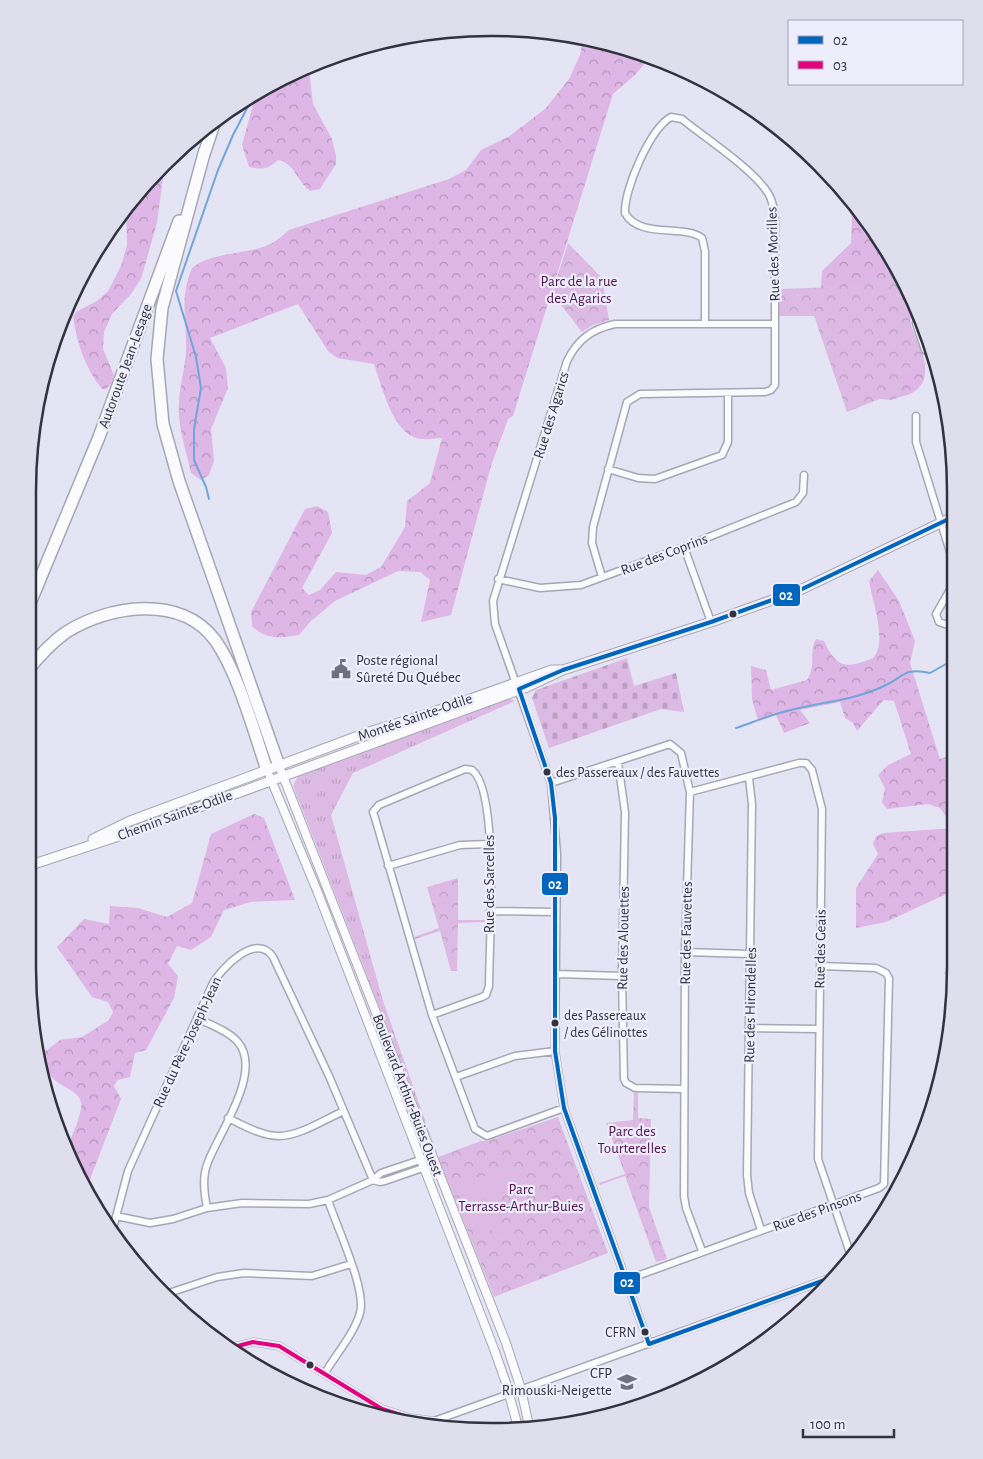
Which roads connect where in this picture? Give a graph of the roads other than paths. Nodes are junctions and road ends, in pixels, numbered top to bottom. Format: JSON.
{"nodes":[{"id":1,"x":211,"y":132,"type":"edge"},
{"id":2,"x":205,"y":150,"type":"junction"},
{"id":3,"x":705,"y":323,"type":"junction"},
{"id":4,"x":774,"y":324,"type":"junction"},
{"id":5,"x":728,"y":394,"type":"junction"},
{"id":6,"x":916,"y":416,"type":"dead end"},
{"id":7,"x":608,"y":470,"type":"junction"},
{"id":8,"x":804,"y":474,"type":"dead end"},
{"id":9,"x":947,"y":520,"type":"edge"},
{"id":10,"x":941,"y":522,"type":"junction"},
{"id":11,"x":947,"y":540,"type":"edge"},
{"id":12,"x":684,"y":547,"type":"junction"},
{"id":13,"x":602,"y":577,"type":"junction"},
{"id":14,"x":498,"y":579,"type":"junction"},
{"id":15,"x":36,"y":589,"type":"edge"},
{"id":16,"x":947,"y":596,"type":"edge"},
{"id":17,"x":711,"y":622,"type":"junction"},
{"id":18,"x":947,"y":625,"type":"edge"},
{"id":19,"x":36,"y":660,"type":"edge"},
{"id":20,"x":518,"y":685,"type":"junction"},
{"id":21,"x":618,"y":762,"type":"junction"},
{"id":22,"x":280,"y":771,"type":"junction"},
{"id":23,"x":269,"y":775,"type":"junction"},
{"id":24,"x":749,"y":778,"type":"junction"},
{"id":25,"x":551,"y":784,"type":"junction"},
{"id":26,"x":690,"y":792,"type":"junction"},
{"id":27,"x":491,"y":844,"type":"junction"},
{"id":28,"x":36,"y":863,"type":"edge"},
{"id":29,"x":388,"y":866,"type":"junction"},
{"id":30,"x":490,"y":911,"type":"junction"},
{"id":31,"x":556,"y":912,"type":"junction"},
{"id":32,"x":685,"y":952,"type":"junction"},
{"id":33,"x":750,"y":954,"type":"junction"},
{"id":34,"x":820,"y":966,"type":"junction"},
{"id":35,"x":556,"y":974,"type":"junction"},
{"id":36,"x":622,"y":976,"type":"junction"},
{"id":37,"x":432,"y":1015,"type":"junction"},
{"id":38,"x":196,"y":1018,"type":"junction"},
{"id":39,"x":750,"y":1028,"type":"junction"},
{"id":40,"x":818,"y":1029,"type":"junction"},
{"id":41,"x":555,"y":1051,"type":"junction"},
{"id":42,"x":456,"y":1077,"type":"junction"},
{"id":43,"x":684,"y":1089,"type":"junction"},
{"id":44,"x":564,"y":1108,"type":"junction"},
{"id":45,"x":344,"y":1111,"type":"junction"},
{"id":46,"x":228,"y":1118,"type":"junction"},
{"id":47,"x":433,"y":1160,"type":"junction"},
{"id":48,"x":421,"y":1164,"type":"junction"},
{"id":49,"x":373,"y":1180,"type":"junction"},
{"id":50,"x":328,"y":1200,"type":"junction"},
{"id":51,"x":833,"y":1206,"type":"junction"},
{"id":52,"x":207,"y":1208,"type":"junction"},
{"id":53,"x":116,"y":1216,"type":"junction"},
{"id":54,"x":114,"y":1222,"type":"edge"},
{"id":55,"x":762,"y":1230,"type":"junction"},
{"id":56,"x":849,"y":1250,"type":"edge"},
{"id":57,"x":702,"y":1251,"type":"junction"},
{"id":58,"x":351,"y":1264,"type":"junction"},
{"id":59,"x":626,"y":1280,"type":"junction"},
{"id":60,"x":820,"y":1282,"type":"edge"},
{"id":61,"x":173,"y":1292,"type":"edge"},
{"id":62,"x":649,"y":1344,"type":"junction"},
{"id":63,"x":239,"y":1346,"type":"edge"},
{"id":64,"x":324,"y":1372,"type":"junction"},
{"id":65,"x":521,"y":1389,"type":"junction"},
{"id":66,"x":509,"y":1393,"type":"junction"},
{"id":67,"x":379,"y":1408,"type":"edge"},
{"id":68,"x":440,"y":1420,"type":"edge"},
{"id":69,"x":528,"y":1421,"type":"edge"},
{"id":70,"x":517,"y":1422,"type":"edge"}],
"edges":[{"from":1,"to":2,"type":"highway","name":"Autoroute Jean-Lesage"},
{"from":2,"to":15,"type":"highway","name":"Autoroute Jean-Lesage"},
{"from":2,"to":22,"type":"highway"},
{"from":3,"to":4,"type":"street","name":"Rue des Agarics"},
{"from":3,"to":4,"type":"street","name":"Rue des Morilles"},
{"from":3,"to":14,"type":"street","name":"Rue des Agarics"},
{"from":4,"to":5,"type":"street","name":"Rue des Morilles"},
{"from":5,"to":7,"type":"street","name":"Rue des Morilles"},
{"from":5,"to":7,"type":"street"},
{"from":6,"to":10,"type":"street"},
{"from":7,"to":13,"type":"street","name":"Rue des Morilles"},
{"from":8,"to":12,"type":"street","name":"Rue des Coprins"},
{"from":9,"to":10,"type":"main road","name":"Montée Sainte-Odile"},
{"from":10,"to":11,"type":"street"},
{"from":10,"to":17,"type":"main road","name":"Montée Sainte-Odile"},
{"from":12,"to":13,"type":"street","name":"Rue des Coprins"},
{"from":12,"to":17,"type":"street"},
{"from":13,"to":14,"type":"street","name":"Rue des Coprins"},
{"from":14,"to":20,"type":"street","name":"Rue des Agarics"},
{"from":16,"to":18,"type":"street"},
{"from":17,"to":20,"type":"main road","name":"Montée Sainte-Odile"},
{"from":19,"to":23,"type":"highway"},
{"from":20,"to":22,"type":"main road","name":"Montée Sainte-Odile"},
{"from":20,"to":25,"type":"street","name":"Rue des Agarics"},
{"from":21,"to":25,"type":"street","name":"Rue des Fauvettes"},
{"from":21,"to":26,"type":"street","name":"Rue des Fauvettes"},
{"from":21,"to":36,"type":"street","name":"Rue des Alouettes"},
{"from":22,"to":23,"type":"main road","name":"Montée Sainte-Odile"},
{"from":22,"to":47,"type":"street","name":"Boulevard Arthur-Buies Ouest"},
{"from":23,"to":28,"type":"main road","name":"Chemin Sainte-Odile"},
{"from":23,"to":48,"type":"street","name":"Boulevard Arthur-Buies Ouest"},
{"from":24,"to":26,"type":"street","name":"Rue des Geais"},
{"from":24,"to":33,"type":"street","name":"Rue des Hirondelles"},
{"from":24,"to":34,"type":"street","name":"Rue des Geais"},
{"from":25,"to":31,"type":"street","name":"Rue des Agarics"},
{"from":26,"to":32,"type":"street","name":"Rue des Fauvettes"},
{"from":27,"to":29,"type":"street"},
{"from":27,"to":29,"type":"street","name":"Rue des Sarcelles"},
{"from":27,"to":30,"type":"street","name":"Rue des Sarcelles"},
{"from":29,"to":37,"type":"street","name":"Rue des Sarcelles"},
{"from":30,"to":31,"type":"street"},
{"from":30,"to":37,"type":"street","name":"Rue des Sarcelles"},
{"from":31,"to":35,"type":"street","name":"Rue des Agarics"},
{"from":32,"to":33,"type":"street"},
{"from":32,"to":43,"type":"street","name":"Rue des Fauvettes"},
{"from":33,"to":39,"type":"street","name":"Rue des Hirondelles"},
{"from":34,"to":40,"type":"street","name":"Rue des Geais"},
{"from":34,"to":51,"type":"street","name":"Rue des Pinsons"},
{"from":35,"to":36,"type":"street"},
{"from":35,"to":41,"type":"street","name":"Rue des Agarics"},
{"from":36,"to":43,"type":"street","name":"Rue des Alouettes"},
{"from":37,"to":42,"type":"street","name":"Rue des Sarcelles"},
{"from":38,"to":45,"type":"street","name":"Rue du Père-Joseph-Jean"},
{"from":38,"to":46,"type":"street"},
{"from":38,"to":53,"type":"street","name":"Rue du Père-Joseph-Jean"},
{"from":39,"to":40,"type":"street"},
{"from":39,"to":55,"type":"street","name":"Rue des Hirondelles"},
{"from":40,"to":51,"type":"street","name":"Rue des Geais"},
{"from":41,"to":42,"type":"street"},
{"from":41,"to":44,"type":"street","name":"Rue des Agarics"},
{"from":42,"to":44,"type":"street","name":"Rue des Sarcelles"},
{"from":43,"to":57,"type":"street","name":"Rue des Fauvettes"},
{"from":44,"to":59,"type":"street","name":"Rue des Agarics"},
{"from":45,"to":46,"type":"street"},
{"from":45,"to":49,"type":"street","name":"Rue du Père-Joseph-Jean"},
{"from":46,"to":52,"type":"street"},
{"from":47,"to":48,"type":"street"},
{"from":47,"to":65,"type":"street","name":"Boulevard Arthur-Buies Ouest"},
{"from":48,"to":49,"type":"street"},
{"from":48,"to":66,"type":"street","name":"Boulevard Arthur-Buies Ouest"},
{"from":49,"to":50,"type":"street"},
{"from":50,"to":52,"type":"street"},
{"from":50,"to":58,"type":"street"},
{"from":51,"to":55,"type":"street","name":"Rue des Pinsons"},
{"from":51,"to":56,"type":"street","name":"Rue des Geais"},
{"from":52,"to":53,"type":"street"},
{"from":53,"to":54,"type":"street","name":"Rue du Père-Joseph-Jean"},
{"from":55,"to":57,"type":"street","name":"Rue des Pinsons"},
{"from":57,"to":59,"type":"street","name":"Rue des Pinsons"},
{"from":58,"to":61,"type":"street"},
{"from":58,"to":64,"type":"street"},
{"from":59,"to":62,"type":"street","name":"Rue des Agarics"},
{"from":60,"to":62,"type":"street"},
{"from":62,"to":65,"type":"street"},
{"from":63,"to":64,"type":"street"},
{"from":64,"to":67,"type":"street"},
{"from":65,"to":66,"type":"street"},
{"from":65,"to":69,"type":"street","name":"Boulevard Arthur-Buies Ouest"},
{"from":66,"to":68,"type":"street"},
{"from":66,"to":70,"type":"street","name":"Boulevard Arthur-Buies Ouest"}]}
